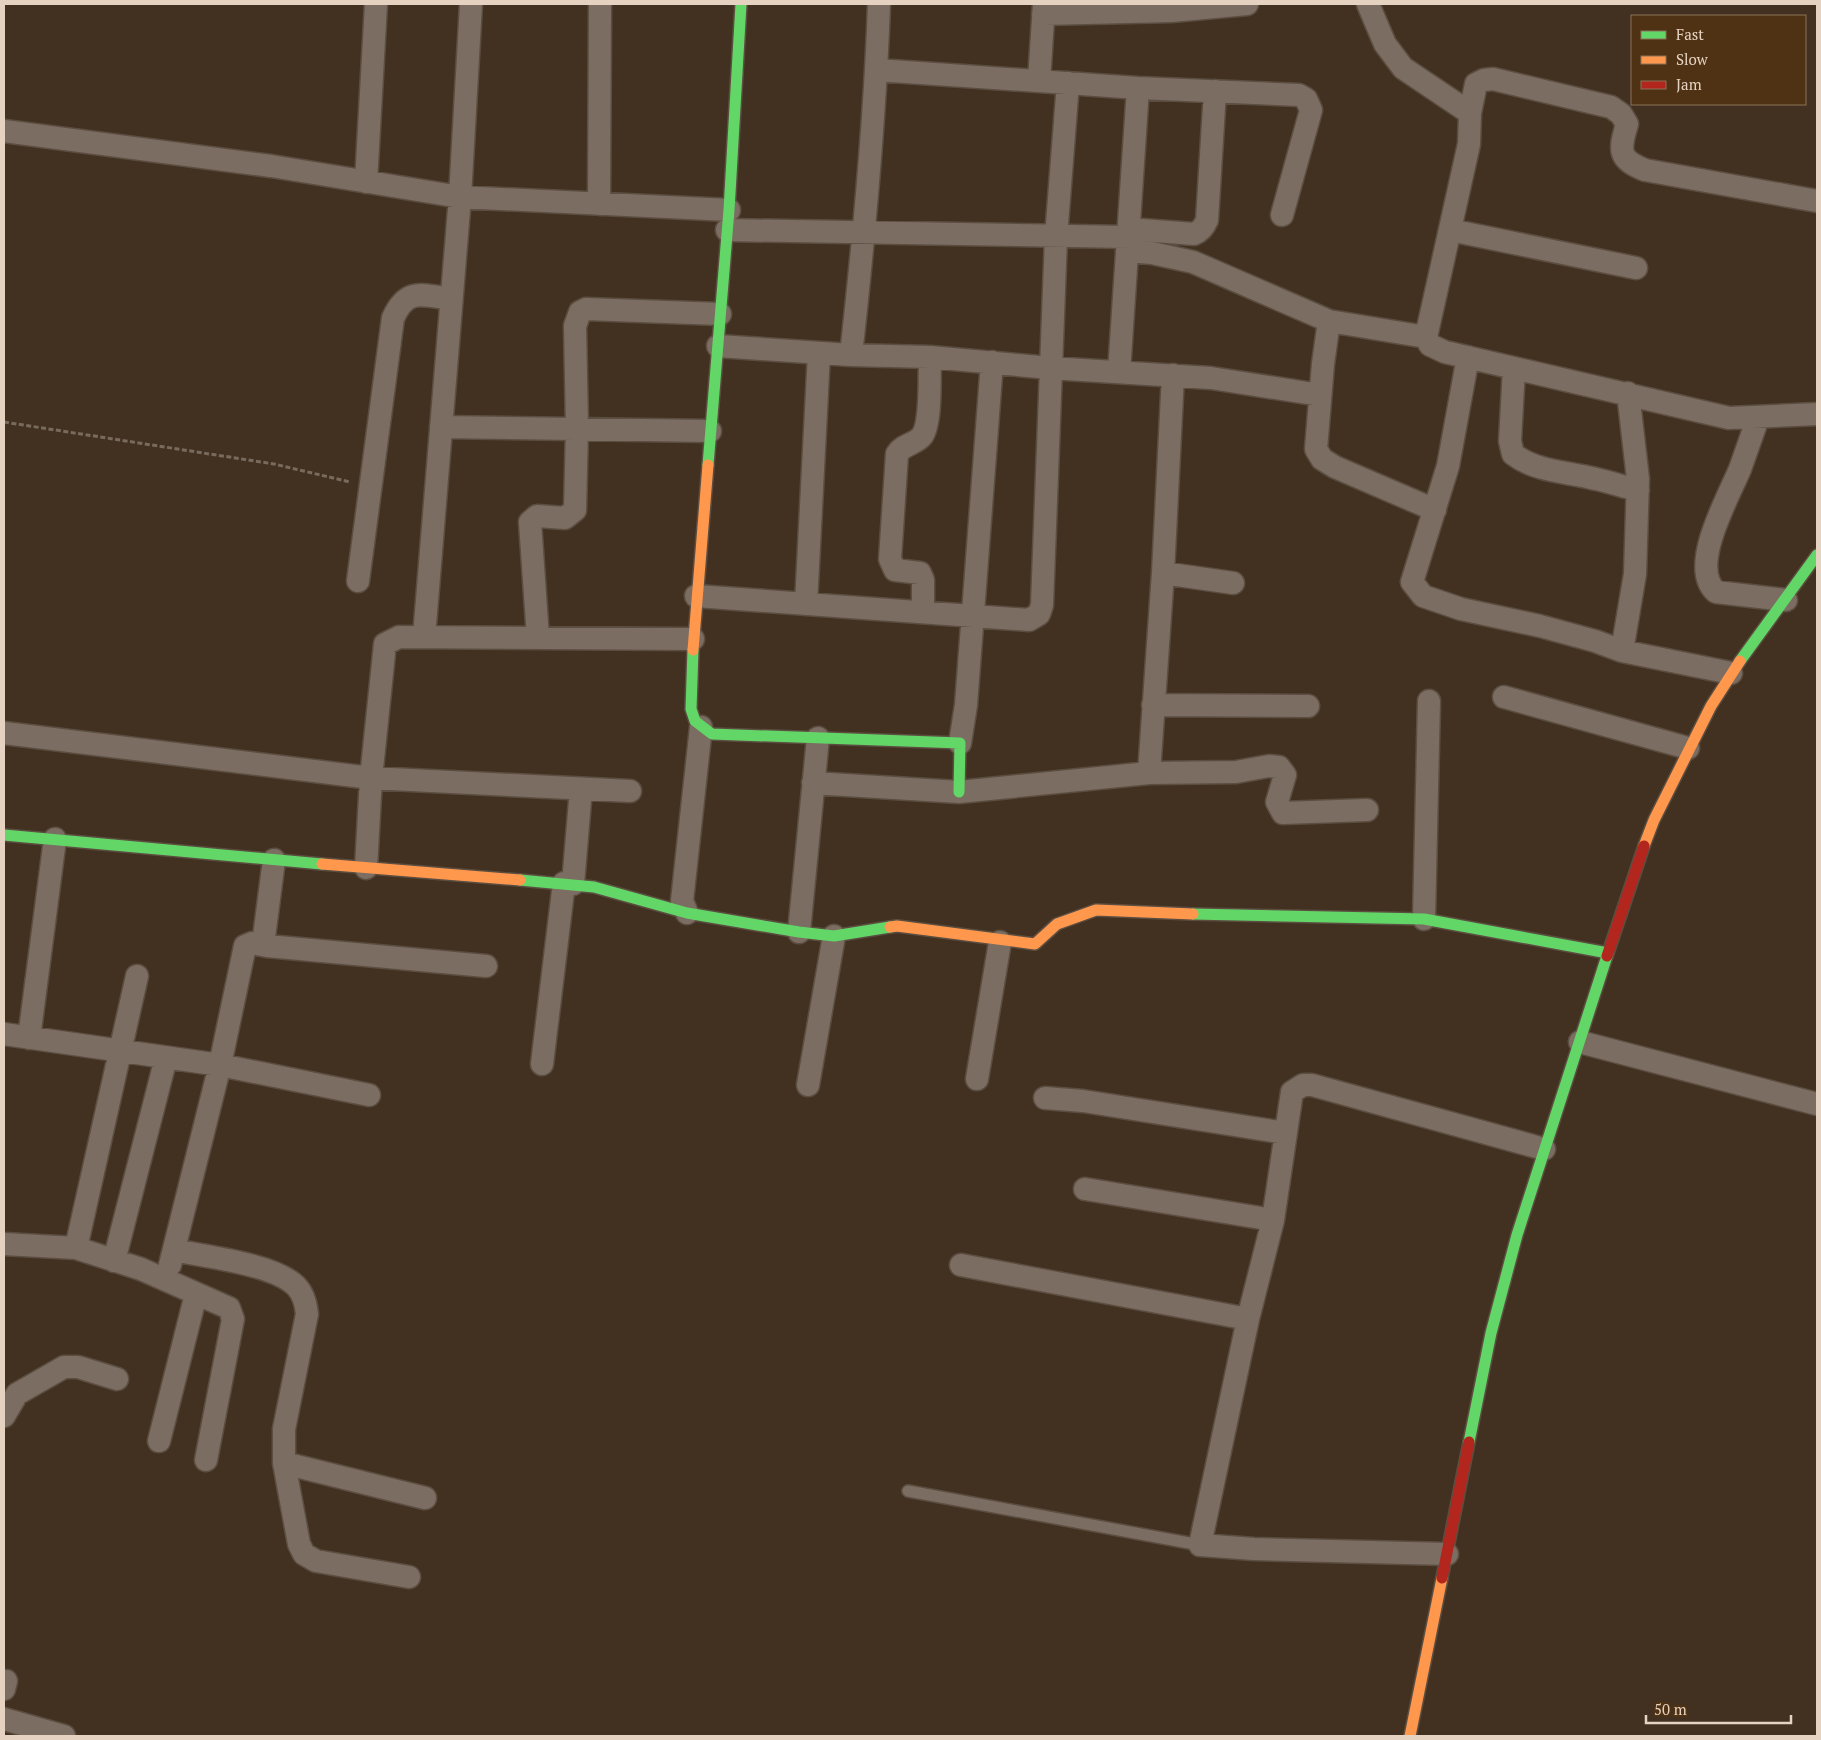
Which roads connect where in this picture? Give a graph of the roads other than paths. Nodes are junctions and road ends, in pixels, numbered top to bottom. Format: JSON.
{"nodes":[{"id":1,"x":376,"y":4,"type":"edge"},
{"id":2,"x":471,"y":4,"type":"edge"},
{"id":3,"x":600,"y":4,"type":"edge"},
{"id":4,"x":741,"y":4,"type":"edge"},
{"id":5,"x":879,"y":4,"type":"edge"},
{"id":6,"x":1247,"y":4,"type":"edge"},
{"id":7,"x":1368,"y":4,"type":"edge"},
{"id":8,"x":1044,"y":9,"type":"edge"},
{"id":9,"x":877,"y":70,"type":"junction"},
{"id":10,"x":1038,"y":81,"type":"junction"},
{"id":11,"x":1068,"y":83,"type":"junction"},
{"id":12,"x":1138,"y":88,"type":"junction"},
{"id":13,"x":1215,"y":91,"type":"junction"},
{"id":14,"x":1470,"y":113,"type":"junction"},
{"id":15,"x":4,"y":131,"type":"edge"},
{"id":16,"x":366,"y":182,"type":"junction"},
{"id":17,"x":460,"y":197,"type":"junction"},
{"id":18,"x":1817,"y":201,"type":"edge"},
{"id":19,"x":599,"y":204,"type":"junction"},
{"id":20,"x":1282,"y":215,"type":"dead end"},
{"id":21,"x":728,"y":220,"type":"junction"},
{"id":22,"x":1450,"y":230,"type":"junction"},
{"id":23,"x":864,"y":232,"type":"junction"},
{"id":24,"x":1056,"y":237,"type":"junction"},
{"id":25,"x":1128,"y":239,"type":"junction"},
{"id":26,"x":1636,"y":268,"type":"dead end"},
{"id":27,"x":451,"y":299,"type":"junction"},
{"id":28,"x":720,"y":314,"type":"junction"},
{"id":29,"x":1329,"y":321,"type":"junction"},
{"id":30,"x":1426,"y":338,"type":"junction"},
{"id":31,"x":718,"y":346,"type":"junction"},
{"id":32,"x":819,"y":353,"type":"junction"},
{"id":33,"x":851,"y":355,"type":"junction"},
{"id":34,"x":930,"y":357,"type":"junction"},
{"id":35,"x":1468,"y":357,"type":"junction"},
{"id":36,"x":992,"y":362,"type":"junction"},
{"id":37,"x":1050,"y":368,"type":"junction"},
{"id":38,"x":1514,"y":368,"type":"junction"},
{"id":39,"x":1119,"y":372,"type":"junction"},
{"id":40,"x":1173,"y":375,"type":"junction"},
{"id":41,"x":1628,"y":393,"type":"junction"},
{"id":42,"x":1320,"y":395,"type":"junction"},
{"id":43,"x":1817,"y":414,"type":"edge"},
{"id":44,"x":1758,"y":418,"type":"junction"},
{"id":45,"x":441,"y":427,"type":"junction"},
{"id":46,"x":578,"y":428,"type":"junction"},
{"id":47,"x":710,"y":431,"type":"junction"},
{"id":48,"x":1638,"y":490,"type":"junction"},
{"id":49,"x":1435,"y":510,"type":"junction"},
{"id":50,"x":1817,"y":555,"type":"edge"},
{"id":51,"x":1163,"y":573,"type":"junction"},
{"id":52,"x":358,"y":581,"type":"dead end"},
{"id":53,"x":1233,"y":583,"type":"dead end"},
{"id":54,"x":696,"y":596,"type":"junction"},
{"id":55,"x":1786,"y":600,"type":"junction"},
{"id":56,"x":806,"y":604,"type":"junction"},
{"id":57,"x":923,"y":612,"type":"junction"},
{"id":58,"x":972,"y":615,"type":"junction"},
{"id":59,"x":424,"y":637,"type":"junction"},
{"id":60,"x":538,"y":638,"type":"junction"},
{"id":61,"x":693,"y":639,"type":"junction"},
{"id":62,"x":1622,"y":651,"type":"junction"},
{"id":63,"x":1731,"y":673,"type":"junction"},
{"id":64,"x":1504,"y":697,"type":"dead end"},
{"id":65,"x":1429,"y":700,"type":"dead end"},
{"id":66,"x":1153,"y":705,"type":"junction"},
{"id":67,"x":1308,"y":706,"type":"dead end"},
{"id":68,"x":701,"y":728,"type":"junction"},
{"id":69,"x":4,"y":733,"type":"edge"},
{"id":70,"x":818,"y":738,"type":"junction"},
{"id":71,"x":960,"y":743,"type":"junction"},
{"id":72,"x":1688,"y":748,"type":"junction"},
{"id":73,"x":1149,"y":773,"type":"junction"},
{"id":74,"x":371,"y":778,"type":"junction"},
{"id":75,"x":813,"y":783,"type":"junction"},
{"id":76,"x":581,"y":789,"type":"junction"},
{"id":77,"x":630,"y":791,"type":"dead end"},
{"id":78,"x":958,"y":792,"type":"junction"},
{"id":79,"x":1368,"y":810,"type":"dead end"},
{"id":80,"x":4,"y":835,"type":"edge"},
{"id":81,"x":55,"y":839,"type":"junction"},
{"id":82,"x":274,"y":860,"type":"junction"},
{"id":83,"x":366,"y":868,"type":"junction"},
{"id":84,"x":569,"y":884,"type":"junction"},
{"id":85,"x":687,"y":912,"type":"junction"},
{"id":86,"x":1424,"y":919,"type":"junction"},
{"id":87,"x":799,"y":932,"type":"junction"},
{"id":88,"x":834,"y":936,"type":"junction"},
{"id":89,"x":1000,"y":942,"type":"junction"},
{"id":90,"x":267,"y":946,"type":"junction"},
{"id":91,"x":1608,"y":953,"type":"junction"},
{"id":92,"x":486,"y":966,"type":"dead end"},
{"id":93,"x":136,"y":976,"type":"dead end"},
{"id":94,"x":4,"y":1034,"type":"edge"},
{"id":95,"x":29,"y":1038,"type":"junction"},
{"id":96,"x":1580,"y":1042,"type":"junction"},
{"id":97,"x":121,"y":1051,"type":"junction"},
{"id":98,"x":166,"y":1058,"type":"junction"},
{"id":99,"x":542,"y":1064,"type":"dead end"},
{"id":100,"x":220,"y":1065,"type":"junction"},
{"id":101,"x":976,"y":1079,"type":"dead end"},
{"id":102,"x":808,"y":1085,"type":"dead end"},
{"id":103,"x":370,"y":1094,"type":"dead end"},
{"id":104,"x":1045,"y":1098,"type":"dead end"},
{"id":105,"x":1817,"y":1104,"type":"edge"},
{"id":106,"x":1285,"y":1133,"type":"junction"},
{"id":107,"x":1544,"y":1149,"type":"junction"},
{"id":108,"x":1085,"y":1189,"type":"dead end"},
{"id":109,"x":1273,"y":1220,"type":"junction"},
{"id":110,"x":4,"y":1244,"type":"edge"},
{"id":111,"x":76,"y":1248,"type":"junction"},
{"id":112,"x":174,"y":1250,"type":"junction"},
{"id":113,"x":114,"y":1260,"type":"junction"},
{"id":114,"x":961,"y":1265,"type":"dead end"},
{"id":115,"x":166,"y":1281,"type":"junction"},
{"id":116,"x":196,"y":1294,"type":"junction"},
{"id":117,"x":1248,"y":1319,"type":"junction"},
{"id":118,"x":117,"y":1378,"type":"dead end"},
{"id":119,"x":4,"y":1416,"type":"edge"},
{"id":120,"x":159,"y":1441,"type":"dead end"},
{"id":121,"x":206,"y":1460,"type":"dead end"},
{"id":122,"x":284,"y":1463,"type":"junction"},
{"id":123,"x":908,"y":1491,"type":"dead end"},
{"id":124,"x":425,"y":1498,"type":"dead end"},
{"id":125,"x":1200,"y":1545,"type":"junction"},
{"id":126,"x":1447,"y":1554,"type":"junction"},
{"id":127,"x":408,"y":1577,"type":"dead end"},
{"id":128,"x":4,"y":1719,"type":"edge"},
{"id":129,"x":64,"y":1736,"type":"edge"},
{"id":130,"x":1410,"y":1736,"type":"edge"}],
"edges":[{"from":1,"to":16,"type":"street"},
{"from":2,"to":17,"type":"street"},
{"from":3,"to":19,"type":"street"},
{"from":4,"to":21,"type":"street"},
{"from":5,"to":9,"type":"street"},
{"from":6,"to":8,"type":"street"},
{"from":7,"to":14,"type":"street"},
{"from":8,"to":10,"type":"street"},
{"from":9,"to":10,"type":"street"},
{"from":9,"to":23,"type":"street"},
{"from":10,"to":11,"type":"street"},
{"from":11,"to":12,"type":"street"},
{"from":11,"to":24,"type":"street"},
{"from":12,"to":13,"type":"street"},
{"from":12,"to":25,"type":"street"},
{"from":13,"to":20,"type":"street"},
{"from":13,"to":25,"type":"street"},
{"from":14,"to":18,"type":"street"},
{"from":14,"to":22,"type":"street"},
{"from":15,"to":16,"type":"street"},
{"from":16,"to":17,"type":"street"},
{"from":17,"to":19,"type":"street"},
{"from":17,"to":27,"type":"street"},
{"from":19,"to":21,"type":"street"},
{"from":21,"to":23,"type":"street"},
{"from":21,"to":28,"type":"street"},
{"from":22,"to":26,"type":"street"},
{"from":22,"to":30,"type":"street"},
{"from":23,"to":24,"type":"street"},
{"from":23,"to":33,"type":"street"},
{"from":24,"to":25,"type":"street"},
{"from":24,"to":37,"type":"street"},
{"from":25,"to":29,"type":"street"},
{"from":25,"to":39,"type":"street"},
{"from":27,"to":45,"type":"street"},
{"from":27,"to":52,"type":"street"},
{"from":28,"to":31,"type":"street"},
{"from":28,"to":46,"type":"street"},
{"from":29,"to":30,"type":"street"},
{"from":29,"to":42,"type":"street"},
{"from":30,"to":35,"type":"street"},
{"from":31,"to":32,"type":"street"},
{"from":31,"to":47,"type":"street"},
{"from":32,"to":33,"type":"street"},
{"from":32,"to":56,"type":"street"},
{"from":33,"to":34,"type":"street"},
{"from":34,"to":36,"type":"street"},
{"from":34,"to":57,"type":"street"},
{"from":35,"to":38,"type":"street"},
{"from":35,"to":49,"type":"street"},
{"from":36,"to":37,"type":"street"},
{"from":36,"to":58,"type":"street"},
{"from":37,"to":39,"type":"street"},
{"from":37,"to":58,"type":"street"},
{"from":38,"to":41,"type":"street"},
{"from":38,"to":48,"type":"street"},
{"from":39,"to":40,"type":"street"},
{"from":40,"to":42,"type":"street"},
{"from":40,"to":51,"type":"street"},
{"from":41,"to":44,"type":"street"},
{"from":41,"to":48,"type":"street"},
{"from":42,"to":49,"type":"street"},
{"from":43,"to":44,"type":"street"},
{"from":44,"to":55,"type":"street"},
{"from":45,"to":46,"type":"street"},
{"from":45,"to":59,"type":"street"},
{"from":46,"to":47,"type":"street"},
{"from":46,"to":60,"type":"street"},
{"from":47,"to":54,"type":"street"},
{"from":48,"to":62,"type":"street"},
{"from":49,"to":62,"type":"street"},
{"from":50,"to":55,"type":"street"},
{"from":51,"to":53,"type":"street"},
{"from":51,"to":66,"type":"street"},
{"from":54,"to":56,"type":"street"},
{"from":54,"to":61,"type":"street"},
{"from":55,"to":63,"type":"street"},
{"from":56,"to":57,"type":"street"},
{"from":57,"to":58,"type":"street"},
{"from":58,"to":71,"type":"street"},
{"from":59,"to":60,"type":"street"},
{"from":59,"to":74,"type":"street"},
{"from":60,"to":61,"type":"street"},
{"from":61,"to":68,"type":"street"},
{"from":62,"to":63,"type":"street"},
{"from":63,"to":72,"type":"street"},
{"from":64,"to":72,"type":"street"},
{"from":65,"to":86,"type":"street"},
{"from":66,"to":67,"type":"street"},
{"from":66,"to":73,"type":"street"},
{"from":68,"to":70,"type":"street"},
{"from":68,"to":85,"type":"street"},
{"from":69,"to":74,"type":"street"},
{"from":70,"to":71,"type":"street"},
{"from":70,"to":75,"type":"street"},
{"from":71,"to":78,"type":"street"},
{"from":72,"to":91,"type":"street"},
{"from":73,"to":78,"type":"street"},
{"from":73,"to":79,"type":"street"},
{"from":74,"to":76,"type":"street"},
{"from":74,"to":83,"type":"street"},
{"from":75,"to":78,"type":"street"},
{"from":75,"to":87,"type":"street"},
{"from":76,"to":77,"type":"street"},
{"from":76,"to":84,"type":"street"},
{"from":80,"to":81,"type":"street"},
{"from":81,"to":82,"type":"street"},
{"from":81,"to":95,"type":"street"},
{"from":82,"to":83,"type":"street"},
{"from":82,"to":90,"type":"street"},
{"from":83,"to":84,"type":"street"},
{"from":84,"to":85,"type":"street"},
{"from":84,"to":99,"type":"street"},
{"from":85,"to":87,"type":"street"},
{"from":86,"to":89,"type":"street"},
{"from":86,"to":91,"type":"street"},
{"from":87,"to":88,"type":"street"},
{"from":88,"to":89,"type":"street"},
{"from":88,"to":102,"type":"street"},
{"from":89,"to":101,"type":"street"},
{"from":90,"to":92,"type":"street"},
{"from":90,"to":100,"type":"street"},
{"from":91,"to":96,"type":"street"},
{"from":93,"to":97,"type":"street"},
{"from":94,"to":95,"type":"street"},
{"from":95,"to":97,"type":"street"},
{"from":96,"to":105,"type":"street"},
{"from":96,"to":107,"type":"street"},
{"from":97,"to":98,"type":"street"},
{"from":97,"to":111,"type":"street"},
{"from":98,"to":100,"type":"street"},
{"from":98,"to":113,"type":"street"},
{"from":100,"to":103,"type":"street"},
{"from":100,"to":112,"type":"street"},
{"from":104,"to":106,"type":"street"},
{"from":106,"to":107,"type":"street"},
{"from":106,"to":109,"type":"street"},
{"from":107,"to":126,"type":"street"},
{"from":108,"to":109,"type":"street"},
{"from":109,"to":117,"type":"street"},
{"from":110,"to":111,"type":"street"},
{"from":111,"to":113,"type":"street"},
{"from":112,"to":115,"type":"street"},
{"from":112,"to":122,"type":"street"},
{"from":113,"to":115,"type":"street"},
{"from":114,"to":117,"type":"street"},
{"from":115,"to":116,"type":"street"},
{"from":116,"to":120,"type":"street"},
{"from":116,"to":121,"type":"street"},
{"from":117,"to":125,"type":"street"},
{"from":118,"to":119,"type":"street"},
{"from":122,"to":124,"type":"street"},
{"from":122,"to":127,"type":"street"},
{"from":123,"to":125,"type":"lane"},
{"from":125,"to":126,"type":"street"},
{"from":126,"to":130,"type":"street"},
{"from":128,"to":129,"type":"street"}]}
